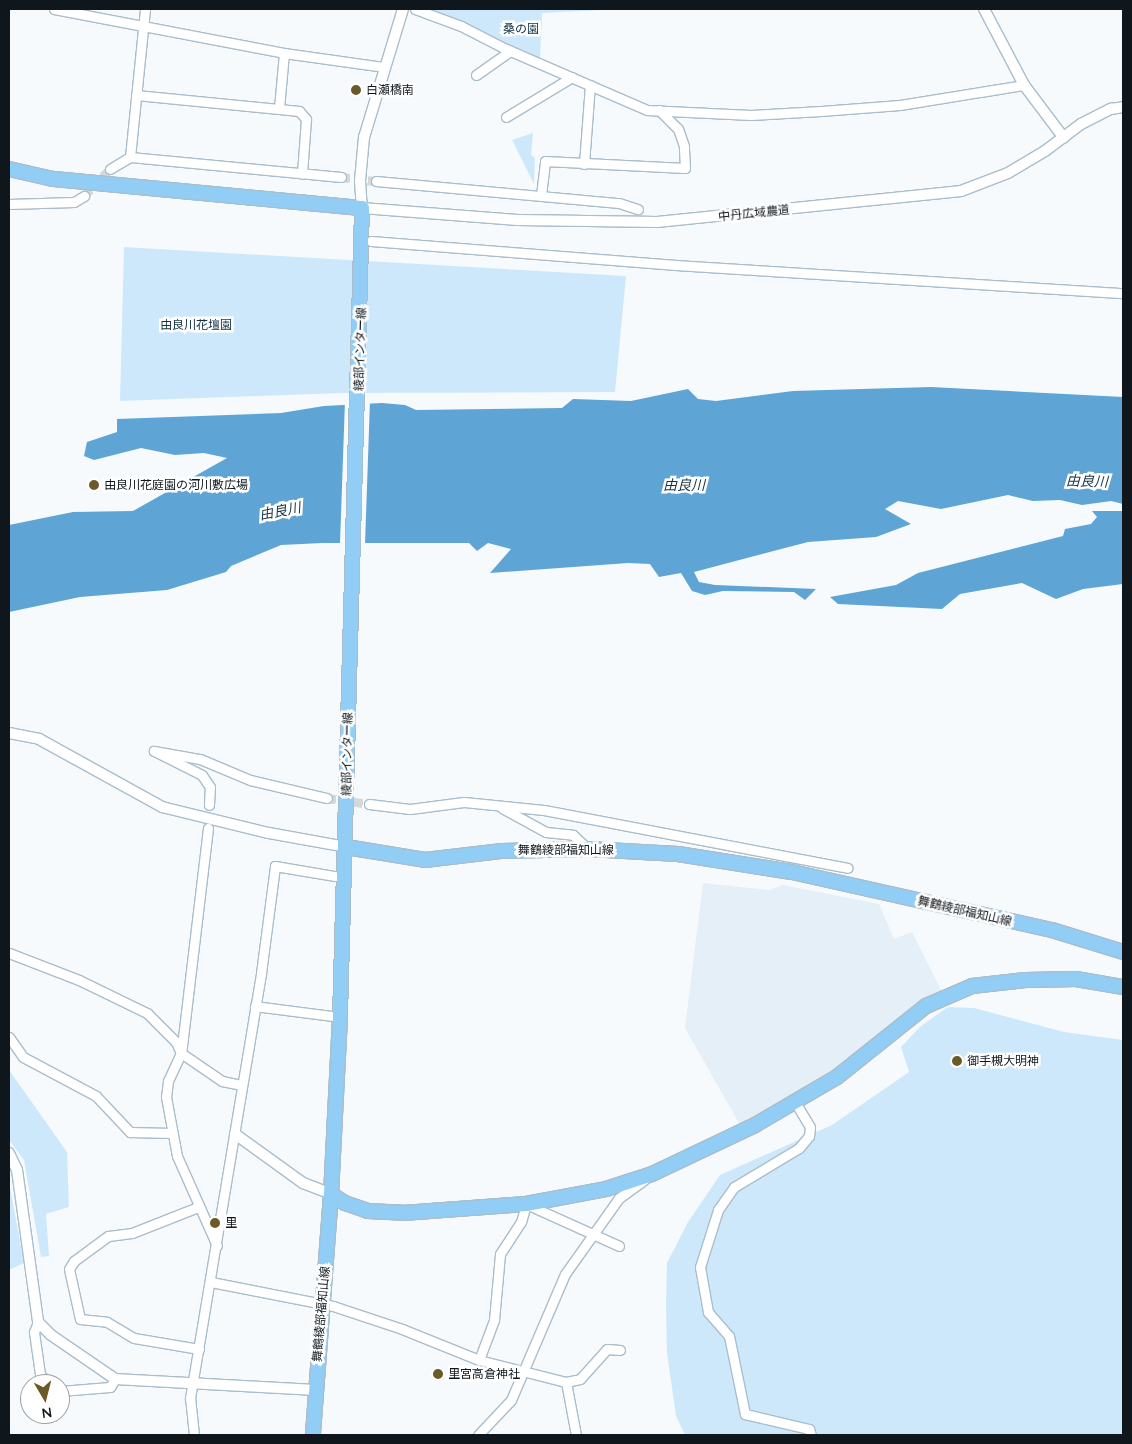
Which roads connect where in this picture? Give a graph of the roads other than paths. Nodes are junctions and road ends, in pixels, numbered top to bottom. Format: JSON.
{"nodes":[{"id":1,"x":54,"y":9,"type":"edge"},
{"id":2,"x":145,"y":9,"type":"edge"},
{"id":3,"x":403,"y":9,"type":"edge"},
{"id":4,"x":415,"y":9,"type":"edge"},
{"id":5,"x":984,"y":9,"type":"edge"},
{"id":6,"x":144,"y":24,"type":"junction"},
{"id":7,"x":510,"y":51,"type":"junction"},
{"id":8,"x":284,"y":53,"type":"junction"},
{"id":9,"x":383,"y":67,"type":"junction"},
{"id":10,"x":476,"y":75,"type":"dead end"},
{"id":11,"x":572,"y":77,"type":"junction"},
{"id":12,"x":590,"y":85,"type":"junction"},
{"id":13,"x":1024,"y":85,"type":"junction"},
{"id":14,"x":136,"y":95,"type":"junction"},
{"id":15,"x":1123,"y":107,"type":"edge"},
{"id":16,"x":279,"y":108,"type":"junction"},
{"id":17,"x":659,"y":110,"type":"junction"},
{"id":18,"x":506,"y":117,"type":"dead end"},
{"id":19,"x":1064,"y":138,"type":"junction"},
{"id":20,"x":130,"y":157,"type":"junction"},
{"id":21,"x":584,"y":164,"type":"junction"},
{"id":22,"x":9,"y":169,"type":"edge"},
{"id":23,"x":110,"y":170,"type":"tunnel mouth"},
{"id":24,"x":302,"y":174,"type":"junction"},
{"id":25,"x":341,"y":177,"type":"tunnel mouth"},
{"id":26,"x":376,"y":181,"type":"tunnel mouth"},
{"id":27,"x":541,"y":195,"type":"junction"},
{"id":28,"x":84,"y":196,"type":"tunnel mouth"},
{"id":29,"x":9,"y":204,"type":"edge"},
{"id":30,"x":362,"y":208,"type":"junction"},
{"id":31,"x":638,"y":209,"type":"dead end"},
{"id":32,"x":367,"y":246,"type":"junction"},
{"id":33,"x":1123,"y":293,"type":"edge"},
{"id":34,"x":9,"y":733,"type":"edge"},
{"id":35,"x":327,"y":798,"type":"tunnel mouth"},
{"id":36,"x":369,"y":804,"type":"tunnel mouth"},
{"id":37,"x":209,"y":805,"type":"dead end"},
{"id":38,"x":497,"y":806,"type":"junction"},
{"id":39,"x":208,"y":828,"type":"dead end"},
{"id":40,"x":346,"y":847,"type":"junction"},
{"id":41,"x":588,"y":848,"type":"junction"},
{"id":42,"x":848,"y":868,"type":"dead end"},
{"id":43,"x":335,"y":876,"type":"dead end"},
{"id":44,"x":1123,"y":952,"type":"edge"},
{"id":45,"x":9,"y":953,"type":"edge"},
{"id":46,"x":1123,"y":987,"type":"edge"},
{"id":47,"x":255,"y":1006,"type":"junction"},
{"id":48,"x":340,"y":1017,"type":"junction"},
{"id":49,"x":9,"y":1037,"type":"edge"},
{"id":50,"x":181,"y":1053,"type":"junction"},
{"id":51,"x":241,"y":1085,"type":"junction"},
{"id":52,"x":795,"y":1102,"type":"junction"},
{"id":53,"x":171,"y":1133,"type":"junction"},
{"id":54,"x":235,"y":1134,"type":"junction"},
{"id":55,"x":9,"y":1153,"type":"edge"},
{"id":56,"x":652,"y":1174,"type":"junction"},
{"id":57,"x":331,"y":1194,"type":"junction"},
{"id":58,"x":526,"y":1204,"type":"junction"},
{"id":59,"x":198,"y":1207,"type":"junction"},
{"id":60,"x":592,"y":1234,"type":"junction"},
{"id":61,"x":217,"y":1246,"type":"junction"},
{"id":62,"x":619,"y":1246,"type":"dead end"},
{"id":63,"x":211,"y":1282,"type":"junction"},
{"id":64,"x":322,"y":1305,"type":"junction"},
{"id":65,"x":38,"y":1322,"type":"junction"},
{"id":66,"x":199,"y":1349,"type":"junction"},
{"id":67,"x":620,"y":1350,"type":"dead end"},
{"id":68,"x":479,"y":1360,"type":"junction"},
{"id":69,"x":524,"y":1370,"type":"junction"},
{"id":70,"x":40,"y":1374,"type":"edge"},
{"id":71,"x":115,"y":1379,"type":"junction"},
{"id":72,"x":194,"y":1382,"type":"junction"},
{"id":73,"x":566,"y":1382,"type":"junction"},
{"id":74,"x":70,"y":1390,"type":"edge"},
{"id":75,"x":316,"y":1390,"type":"junction"},
{"id":76,"x":194,"y":1435,"type":"edge"},
{"id":77,"x":313,"y":1435,"type":"edge"},
{"id":78,"x":478,"y":1435,"type":"edge"},
{"id":79,"x":576,"y":1435,"type":"edge"},
{"id":80,"x":811,"y":1435,"type":"edge"}],
"edges":[{"from":1,"to":6,"type":"street"},
{"from":2,"to":6,"type":"street"},
{"from":3,"to":9,"type":"street"},
{"from":4,"to":7,"type":"street"},
{"from":5,"to":13,"type":"street"},
{"from":6,"to":8,"type":"street"},
{"from":6,"to":14,"type":"street"},
{"from":7,"to":10,"type":"street"},
{"from":7,"to":11,"type":"street"},
{"from":8,"to":9,"type":"street"},
{"from":8,"to":16,"type":"street"},
{"from":9,"to":30,"type":"street"},
{"from":11,"to":12,"type":"street"},
{"from":11,"to":18,"type":"street"},
{"from":12,"to":17,"type":"street"},
{"from":12,"to":21,"type":"street"},
{"from":13,"to":17,"type":"street"},
{"from":13,"to":19,"type":"street"},
{"from":14,"to":16,"type":"street"},
{"from":14,"to":20,"type":"street"},
{"from":15,"to":19,"type":"street","name":"中丹広域農道"},
{"from":16,"to":24,"type":"street"},
{"from":17,"to":21,"type":"street"},
{"from":19,"to":30,"type":"street","name":"中丹広域農道"},
{"from":20,"to":23,"type":"street"},
{"from":20,"to":24,"type":"street"},
{"from":21,"to":27,"type":"street"},
{"from":22,"to":30,"type":"main road"},
{"from":24,"to":25,"type":"street"},
{"from":26,"to":27,"type":"street"},
{"from":27,"to":31,"type":"street"},
{"from":28,"to":29,"type":"street"},
{"from":30,"to":32,"type":"main road","name":"綾部インター線"},
{"from":32,"to":33,"type":"street"},
{"from":32,"to":40,"type":"main road","name":"綾部インター線"},
{"from":34,"to":40,"type":"street"},
{"from":35,"to":37,"type":"street"},
{"from":36,"to":38,"type":"street"},
{"from":38,"to":41,"type":"street"},
{"from":38,"to":42,"type":"street"},
{"from":39,"to":50,"type":"street"},
{"from":40,"to":41,"type":"main road","name":"舞鶴綾部福知山線"},
{"from":40,"to":48,"type":"main road","name":"舞鶴綾部福知山線"},
{"from":41,"to":44,"type":"main road","name":"舞鶴綾部福知山線"},
{"from":43,"to":47,"type":"street"},
{"from":45,"to":50,"type":"street"},
{"from":46,"to":52,"type":"main road"},
{"from":47,"to":48,"type":"street"},
{"from":47,"to":51,"type":"street"},
{"from":48,"to":57,"type":"main road","name":"舞鶴綾部福知山線"},
{"from":49,"to":53,"type":"street"},
{"from":50,"to":51,"type":"street"},
{"from":50,"to":53,"type":"street"},
{"from":51,"to":54,"type":"street"},
{"from":52,"to":56,"type":"main road"},
{"from":52,"to":80,"type":"street"},
{"from":53,"to":59,"type":"street"},
{"from":54,"to":57,"type":"street"},
{"from":54,"to":61,"type":"street"},
{"from":55,"to":65,"type":"street"},
{"from":56,"to":58,"type":"main road"},
{"from":56,"to":60,"type":"street"},
{"from":57,"to":58,"type":"main road"},
{"from":57,"to":64,"type":"main road","name":"舞鶴綾部福知山線"},
{"from":58,"to":60,"type":"street"},
{"from":58,"to":68,"type":"street"},
{"from":59,"to":61,"type":"street"},
{"from":59,"to":66,"type":"street"},
{"from":60,"to":62,"type":"street"},
{"from":60,"to":69,"type":"street"},
{"from":61,"to":63,"type":"street"},
{"from":63,"to":64,"type":"street"},
{"from":63,"to":66,"type":"street"},
{"from":64,"to":68,"type":"street"},
{"from":64,"to":75,"type":"main road","name":"舞鶴綾部福知山線"},
{"from":65,"to":70,"type":"street"},
{"from":65,"to":71,"type":"street"},
{"from":66,"to":72,"type":"street"},
{"from":67,"to":73,"type":"street"},
{"from":68,"to":69,"type":"street"},
{"from":69,"to":73,"type":"street"},
{"from":69,"to":78,"type":"street"},
{"from":71,"to":72,"type":"street"},
{"from":71,"to":74,"type":"street"},
{"from":72,"to":75,"type":"street"},
{"from":72,"to":76,"type":"street"},
{"from":73,"to":79,"type":"street"},
{"from":75,"to":77,"type":"main road","name":"舞鶴綾部福知山線"}]}
